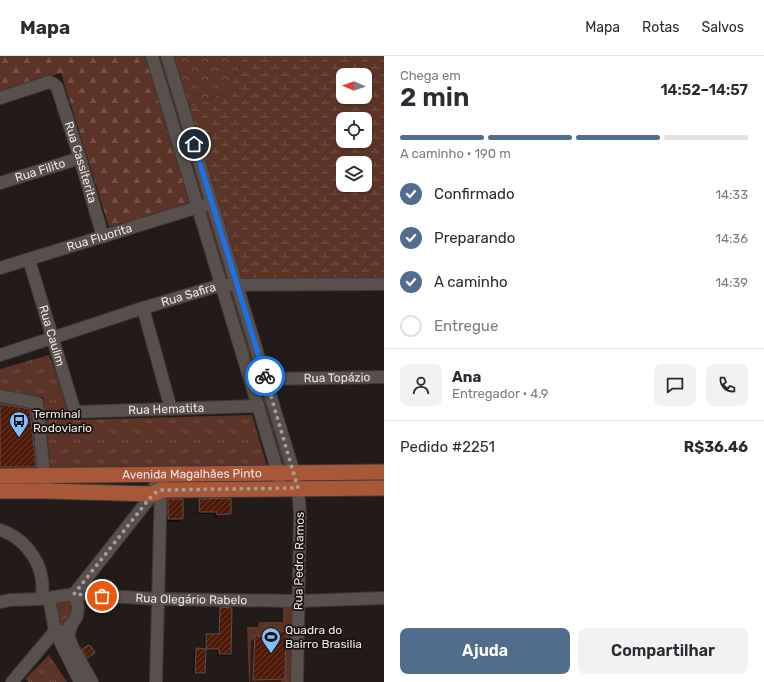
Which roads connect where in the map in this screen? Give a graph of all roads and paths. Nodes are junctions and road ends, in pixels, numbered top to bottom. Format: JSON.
{"nodes":[{"id":1,"x":152,"y":56,"type":"edge"},
{"id":2,"x":167,"y":56,"type":"edge"},
{"id":3,"x":0,"y":98,"type":"edge"},
{"id":4,"x":80,"y":158,"type":"junction"},
{"id":5,"x":0,"y":183,"type":"edge"},
{"id":6,"x":211,"y":202,"type":"junction"},
{"id":7,"x":198,"y":207,"type":"junction"},
{"id":8,"x":103,"y":237,"type":"junction"},
{"id":9,"x":29,"y":260,"type":"junction"},
{"id":10,"x":0,"y":268,"type":"edge"},
{"id":11,"x":221,"y":284,"type":"junction"},
{"id":12,"x":384,"y":284,"type":"edge"},
{"id":13,"x":236,"y":285,"type":"junction"},
{"id":14,"x":144,"y":308,"type":"junction"},
{"id":15,"x":52,"y":338,"type":"junction"},
{"id":16,"x":0,"y":355,"type":"edge"},
{"id":17,"x":384,"y":377,"type":"edge"},
{"id":18,"x":266,"y":379,"type":"junction"},
{"id":19,"x":0,"y":396,"type":"edge"},
{"id":20,"x":258,"y":406,"type":"junction"},
{"id":21,"x":171,"y":409,"type":"junction"},
{"id":22,"x":75,"y":412,"type":"joint"},
{"id":23,"x":382,"y":472,"type":"edge"},
{"id":24,"x":278,"y":473,"type":"junction"},
{"id":25,"x":294,"y":473,"type":"junction"},
{"id":26,"x":159,"y":474,"type":"junction"},
{"id":27,"x":45,"y":475,"type":"junction"},
{"id":28,"x":0,"y":476,"type":"edge"},
{"id":29,"x":298,"y":488,"type":"junction"},
{"id":30,"x":381,"y":488,"type":"edge"},
{"id":31,"x":281,"y":489,"type":"junction"},
{"id":32,"x":45,"y":491,"type":"junction"},
{"id":33,"x":0,"y":492,"type":"edge"},
{"id":34,"x":157,"y":492,"type":"junction"},
{"id":35,"x":0,"y":530,"type":"edge"},
{"id":36,"x":74,"y":594,"type":"junction"},
{"id":37,"x":384,"y":598,"type":"edge"},
{"id":38,"x":42,"y":599,"type":"junction"},
{"id":39,"x":158,"y":599,"type":"junction"},
{"id":40,"x":299,"y":601,"type":"junction"},
{"id":41,"x":0,"y":602,"type":"edge"},
{"id":42,"x":72,"y":624,"type":"junction"},
{"id":43,"x":57,"y":634,"type":"junction"},
{"id":44,"x":12,"y":682,"type":"edge"},
{"id":45,"x":80,"y":682,"type":"edge"},
{"id":46,"x":92,"y":682,"type":"edge"},
{"id":47,"x":156,"y":682,"type":"edge"},
{"id":48,"x":297,"y":682,"type":"edge"}],
"edges":[{"from":1,"to":7,"type":"street"},
{"from":2,"to":6,"type":"street","name":"Rua Pedro Ramos"},
{"from":3,"to":4,"type":"street","name":"Rua Cassiterita"},
{"from":4,"to":5,"type":"street","name":"Rua Filito"},
{"from":4,"to":8,"type":"street","name":"Rua Cassiterita"},
{"from":6,"to":7,"type":"street","name":"Rua Fluorita"},
{"from":6,"to":13,"type":"street","name":"Rua Pedro Ramos"},
{"from":7,"to":8,"type":"street","name":"Rua Fluorita"},
{"from":7,"to":11,"type":"street"},
{"from":8,"to":9,"type":"street","name":"Rua Fluorita"},
{"from":9,"to":10,"type":"street","name":"Rua Fluorita"},
{"from":9,"to":15,"type":"street","name":"Rua Caulim"},
{"from":11,"to":13,"type":"street","name":"Rua Safira"},
{"from":11,"to":14,"type":"street","name":"Rua Safira"},
{"from":11,"to":20,"type":"street"},
{"from":12,"to":13,"type":"street","name":"Rua Safira"},
{"from":13,"to":18,"type":"street","name":"Rua Pedro Ramos"},
{"from":14,"to":15,"type":"street","name":"Rua Safira"},
{"from":14,"to":21,"type":"street"},
{"from":15,"to":16,"type":"street","name":"Rua Safira"},
{"from":15,"to":22,"type":"street","name":"Rua Caulim"},
{"from":17,"to":18,"type":"street","name":"Rua Topázio"},
{"from":18,"to":25,"type":"street","name":"Rua Pedro Ramos"},
{"from":19,"to":27,"type":"street"},
{"from":20,"to":21,"type":"street","name":"Rua Hematita"},
{"from":20,"to":24,"type":"street"},
{"from":21,"to":22,"type":"street","name":"Rua Hematita"},
{"from":23,"to":25,"type":"main road","name":"Avenida Magalhães Pinto"},
{"from":23,"to":30,"type":"main road"},
{"from":24,"to":25,"type":"main road","name":"Avenida Magalhães Pinto"},
{"from":24,"to":26,"type":"main road","name":"Avenida Magalhães Pinto"},
{"from":24,"to":31,"type":"street"},
{"from":25,"to":29,"type":"street","name":"Rua Pedro Ramos"},
{"from":26,"to":27,"type":"main road","name":"Avenida Magalhães Pinto"},
{"from":26,"to":34,"type":"street"},
{"from":27,"to":28,"type":"main road","name":"Avenida Magalhães Pinto"},
{"from":27,"to":32,"type":"street"},
{"from":29,"to":30,"type":"main road","name":"Avenida Magalhães Pinto"},
{"from":29,"to":31,"type":"main road","name":"Avenida Magalhães Pinto"},
{"from":29,"to":40,"type":"street","name":"Rua Pedro Ramos"},
{"from":31,"to":34,"type":"main road","name":"Avenida Magalhães Pinto"},
{"from":32,"to":33,"type":"main road","name":"Avenida Magalhães Pinto"},
{"from":32,"to":34,"type":"main road","name":"Avenida Magalhães Pinto"},
{"from":34,"to":36,"type":"street"},
{"from":34,"to":39,"type":"street"},
{"from":35,"to":38,"type":"street"},
{"from":36,"to":38,"type":"street","name":"Rua Olegário Rabelo"},
{"from":36,"to":39,"type":"street","name":"Rua Olegário Rabelo"},
{"from":36,"to":42,"type":"street"},
{"from":37,"to":40,"type":"street","name":"Rua Olegário Rabelo"},
{"from":38,"to":41,"type":"street","name":"Rua Olegário Rabelo"},
{"from":38,"to":43,"type":"street"},
{"from":39,"to":40,"type":"street","name":"Rua Olegário Rabelo"},
{"from":39,"to":47,"type":"street"},
{"from":40,"to":48,"type":"street","name":"Rua Pedro Ramos"},
{"from":42,"to":43,"type":"street"},
{"from":42,"to":46,"type":"street"},
{"from":43,"to":44,"type":"street"},
{"from":43,"to":45,"type":"street"}]}
